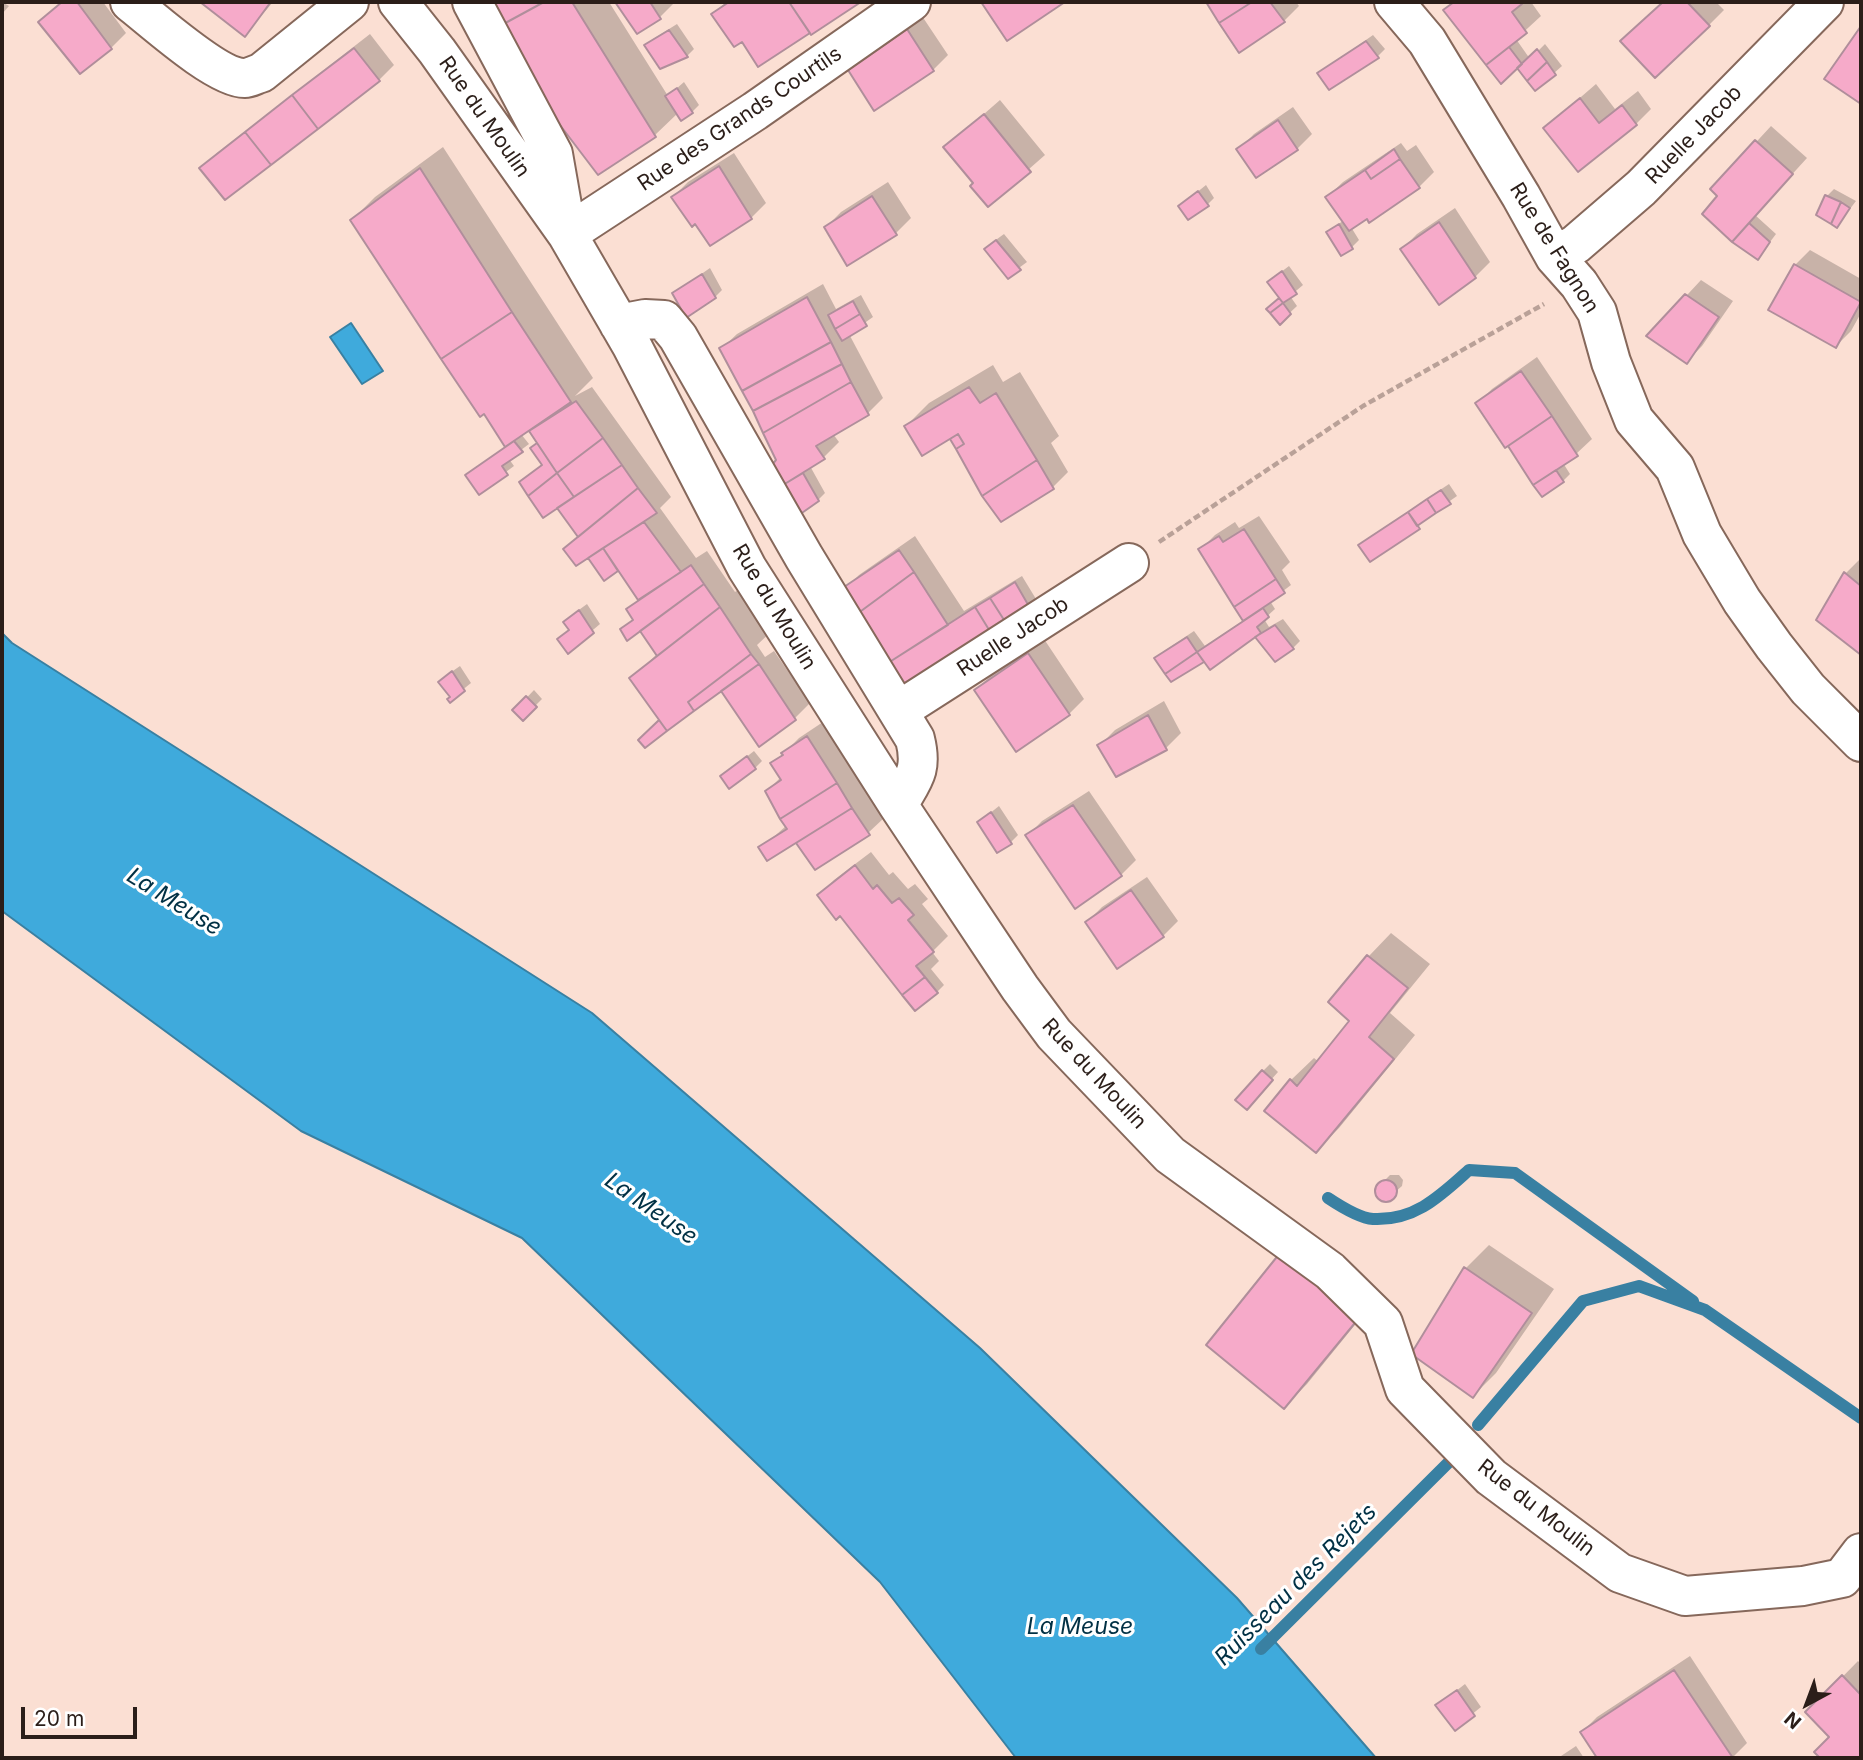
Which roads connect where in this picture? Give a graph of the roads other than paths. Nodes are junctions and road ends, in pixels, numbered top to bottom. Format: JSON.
{"nodes":[{"id":1,"x":130,"y":2,"type":"edge"},
{"id":2,"x":349,"y":2,"type":"edge"},
{"id":3,"x":398,"y":2,"type":"edge"},
{"id":4,"x":472,"y":2,"type":"edge"},
{"id":5,"x":911,"y":2,"type":"edge"},
{"id":6,"x":1394,"y":2,"type":"edge"},
{"id":7,"x":1824,"y":2,"type":"edge"},
{"id":8,"x":567,"y":234,"type":"junction"},
{"id":9,"x":1567,"y":271,"type":"junction"},
{"id":10,"x":619,"y":324,"type":"junction"},
{"id":11,"x":1129,"y":563,"type":"road end"},
{"id":12,"x":898,"y":711,"type":"junction"},
{"id":13,"x":1861,"y":742,"type":"edge"},
{"id":14,"x":898,"y":805,"type":"junction"},
{"id":15,"x":1855,"y":1576,"type":"edge"}],
"edges":[{"from":1,"to":2,"type":"street"},
{"from":3,"to":8,"type":"street","name":"Rue du Moulin"},
{"from":4,"to":8,"type":"street","name":"Rue du Moulin"},
{"from":5,"to":8,"type":"street","name":"Rue des Grands Courtils"},
{"from":6,"to":9,"type":"street","name":"Rue de Fagnon"},
{"from":7,"to":9,"type":"street","name":"Ruelle Jacob"},
{"from":8,"to":10,"type":"street","name":"Rue du Moulin"},
{"from":9,"to":13,"type":"street","name":"Rue de Fagnon"},
{"from":10,"to":12,"type":"street"},
{"from":10,"to":14,"type":"street","name":"Rue du Moulin"},
{"from":11,"to":12,"type":"street","name":"Ruelle Jacob"},
{"from":12,"to":14,"type":"street"},
{"from":14,"to":15,"type":"street","name":"Rue du Moulin"}]}
